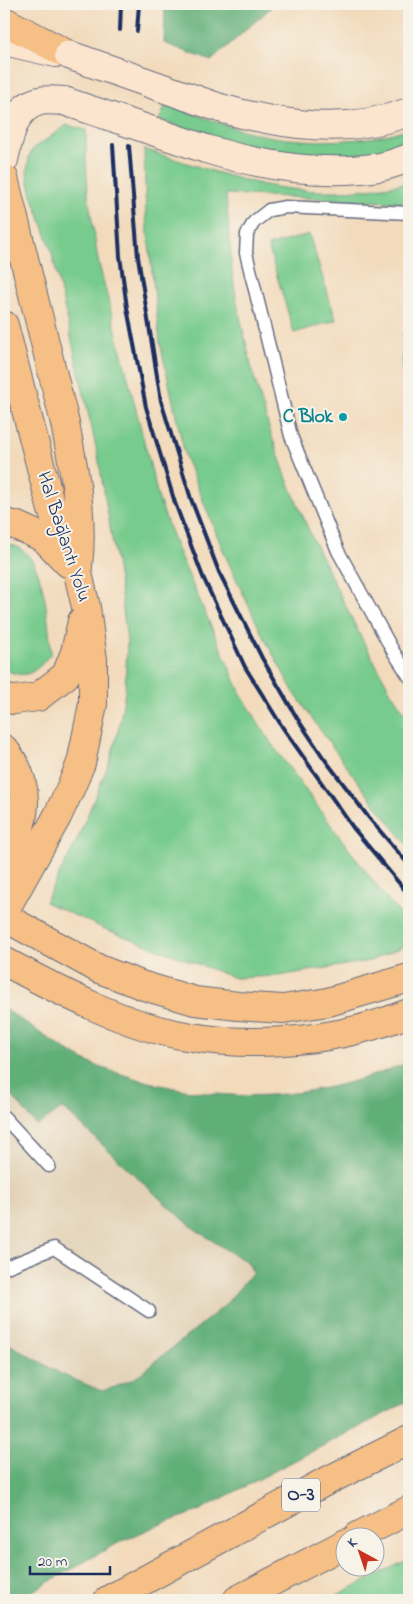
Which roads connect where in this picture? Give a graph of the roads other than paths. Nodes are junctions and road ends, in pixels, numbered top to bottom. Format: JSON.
{"nodes":[{"id":1,"x":4,"y":21,"type":"edge"},
{"id":2,"x":4,"y":42,"type":"edge"},
{"id":3,"x":69,"y":56,"type":"junction"},
{"id":4,"x":409,"y":112,"type":"edge"},
{"id":5,"x":409,"y":158,"type":"edge"},
{"id":6,"x":4,"y":160,"type":"edge"},
{"id":7,"x":4,"y":178,"type":"edge"},
{"id":8,"x":409,"y":213,"type":"edge"},
{"id":9,"x":4,"y":325,"type":"edge"},
{"id":10,"x":4,"y":523,"type":"edge"},
{"id":11,"x":78,"y":573,"type":"junction"},
{"id":12,"x":86,"y":607,"type":"junction"},
{"id":13,"x":409,"y":676,"type":"edge"},
{"id":14,"x":4,"y":699,"type":"edge"},
{"id":15,"x":4,"y":749,"type":"edge"},
{"id":16,"x":16,"y":858,"type":"edge"},
{"id":17,"x":4,"y":912,"type":"edge"},
{"id":18,"x":4,"y":917,"type":"edge"},
{"id":19,"x":4,"y":961,"type":"edge"},
{"id":20,"x":409,"y":978,"type":"edge"},
{"id":21,"x":409,"y":1013,"type":"edge"},
{"id":22,"x":4,"y":1117,"type":"edge"},
{"id":23,"x":49,"y":1166,"type":"dead end"},
{"id":24,"x":4,"y":1268,"type":"edge"},
{"id":25,"x":149,"y":1311,"type":"dead end"},
{"id":26,"x":409,"y":1440,"type":"edge"},
{"id":27,"x":409,"y":1510,"type":"edge"},
{"id":28,"x":378,"y":1526,"type":"edge"},
{"id":29,"x":336,"y":1548,"type":"edge"},
{"id":30,"x":108,"y":1600,"type":"edge"},
{"id":31,"x":237,"y":1600,"type":"edge"}],
"edges":[{"from":1,"to":3,"type":"main road"},
{"from":2,"to":3,"type":"main road"},
{"from":3,"to":4,"type":"main road","bridge":true},
{"from":5,"to":6,"type":"main road","bridge":true},
{"from":7,"to":11,"type":"main road"},
{"from":8,"to":13,"type":"lane"},
{"from":9,"to":11,"type":"main road","name":"Hal Bağlantı Yolu"},
{"from":10,"to":11,"type":"main road"},
{"from":11,"to":12,"type":"main road","name":"Hal Bağlantı Yolu"},
{"from":12,"to":14,"type":"main road"},
{"from":12,"to":16,"type":"main road","name":"Hal Bağlantı Yolu"},
{"from":15,"to":16,"type":"main road","name":"Hal Bağlantı Yolu"},
{"from":16,"to":17,"type":"main road","name":"Hal Bağlantı Yolu"},
{"from":18,"to":20,"type":"main road"},
{"from":19,"to":21,"type":"main road"},
{"from":22,"to":23,"type":"lane"},
{"from":24,"to":25,"type":"lane"},
{"from":26,"to":30,"type":"main road","number":"O-3"},
{"from":27,"to":28,"type":"main road"},
{"from":29,"to":31,"type":"main road"}]}
